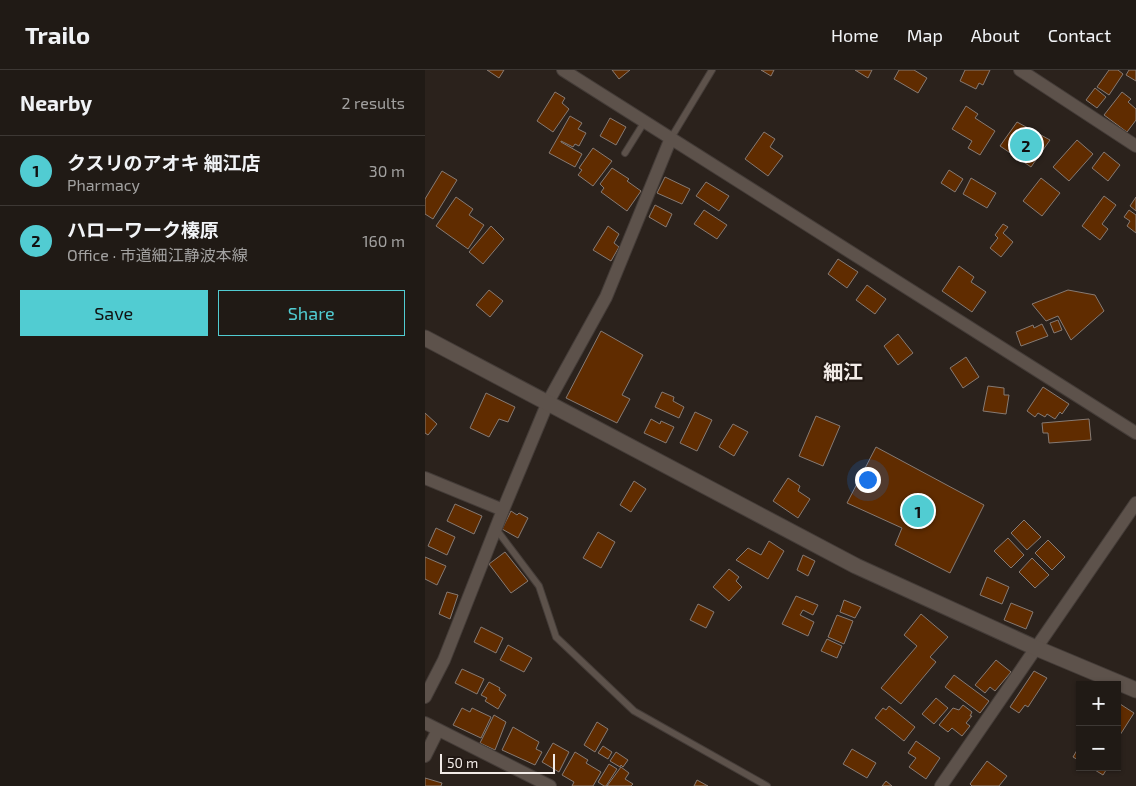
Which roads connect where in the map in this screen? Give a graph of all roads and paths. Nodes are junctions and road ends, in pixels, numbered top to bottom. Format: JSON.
{"nodes":[{"id":1,"x":563,"y":70,"type":"edge"},
{"id":2,"x":713,"y":70,"type":"edge"},
{"id":3,"x":1020,"y":70,"type":"edge"},
{"id":4,"x":645,"y":121,"type":"junction"},
{"id":5,"x":671,"y":138,"type":"junction"},
{"id":6,"x":1136,"y":146,"type":"edge"},
{"id":7,"x":625,"y":153,"type":"dead end"},
{"id":8,"x":425,"y":338,"type":"edge"},
{"id":9,"x":548,"y":402,"type":"junction"},
{"id":10,"x":1136,"y":433,"type":"edge"},
{"id":11,"x":425,"y":478,"type":"edge"},
{"id":12,"x":1136,"y":502,"type":"edge"},
{"id":13,"x":503,"y":510,"type":"junction"},
{"id":14,"x":495,"y":529,"type":"junction"},
{"id":15,"x":1036,"y":648,"type":"junction"},
{"id":16,"x":1136,"y":690,"type":"edge"},
{"id":17,"x":425,"y":697,"type":"edge"},
{"id":18,"x":425,"y":723,"type":"edge"},
{"id":19,"x":438,"y":730,"type":"junction"},
{"id":20,"x":425,"y":756,"type":"edge"},
{"id":21,"x":550,"y":786,"type":"edge"},
{"id":22,"x":767,"y":786,"type":"edge"},
{"id":23,"x":941,"y":786,"type":"edge"}],
"edges":[{"from":1,"to":4,"type":"street"},
{"from":2,"to":5,"type":"lane"},
{"from":3,"to":6,"type":"street"},
{"from":4,"to":5,"type":"street"},
{"from":4,"to":7,"type":"lane"},
{"from":5,"to":9,"type":"street"},
{"from":5,"to":10,"type":"street"},
{"from":8,"to":9,"type":"street"},
{"from":9,"to":13,"type":"street"},
{"from":9,"to":15,"type":"street"},
{"from":11,"to":13,"type":"street"},
{"from":12,"to":15,"type":"street"},
{"from":13,"to":14,"type":"street"},
{"from":14,"to":17,"type":"street"},
{"from":14,"to":22,"type":"lane"},
{"from":15,"to":16,"type":"street"},
{"from":15,"to":23,"type":"street"},
{"from":18,"to":19,"type":"street"},
{"from":19,"to":20,"type":"street"},
{"from":19,"to":21,"type":"street"}]}
